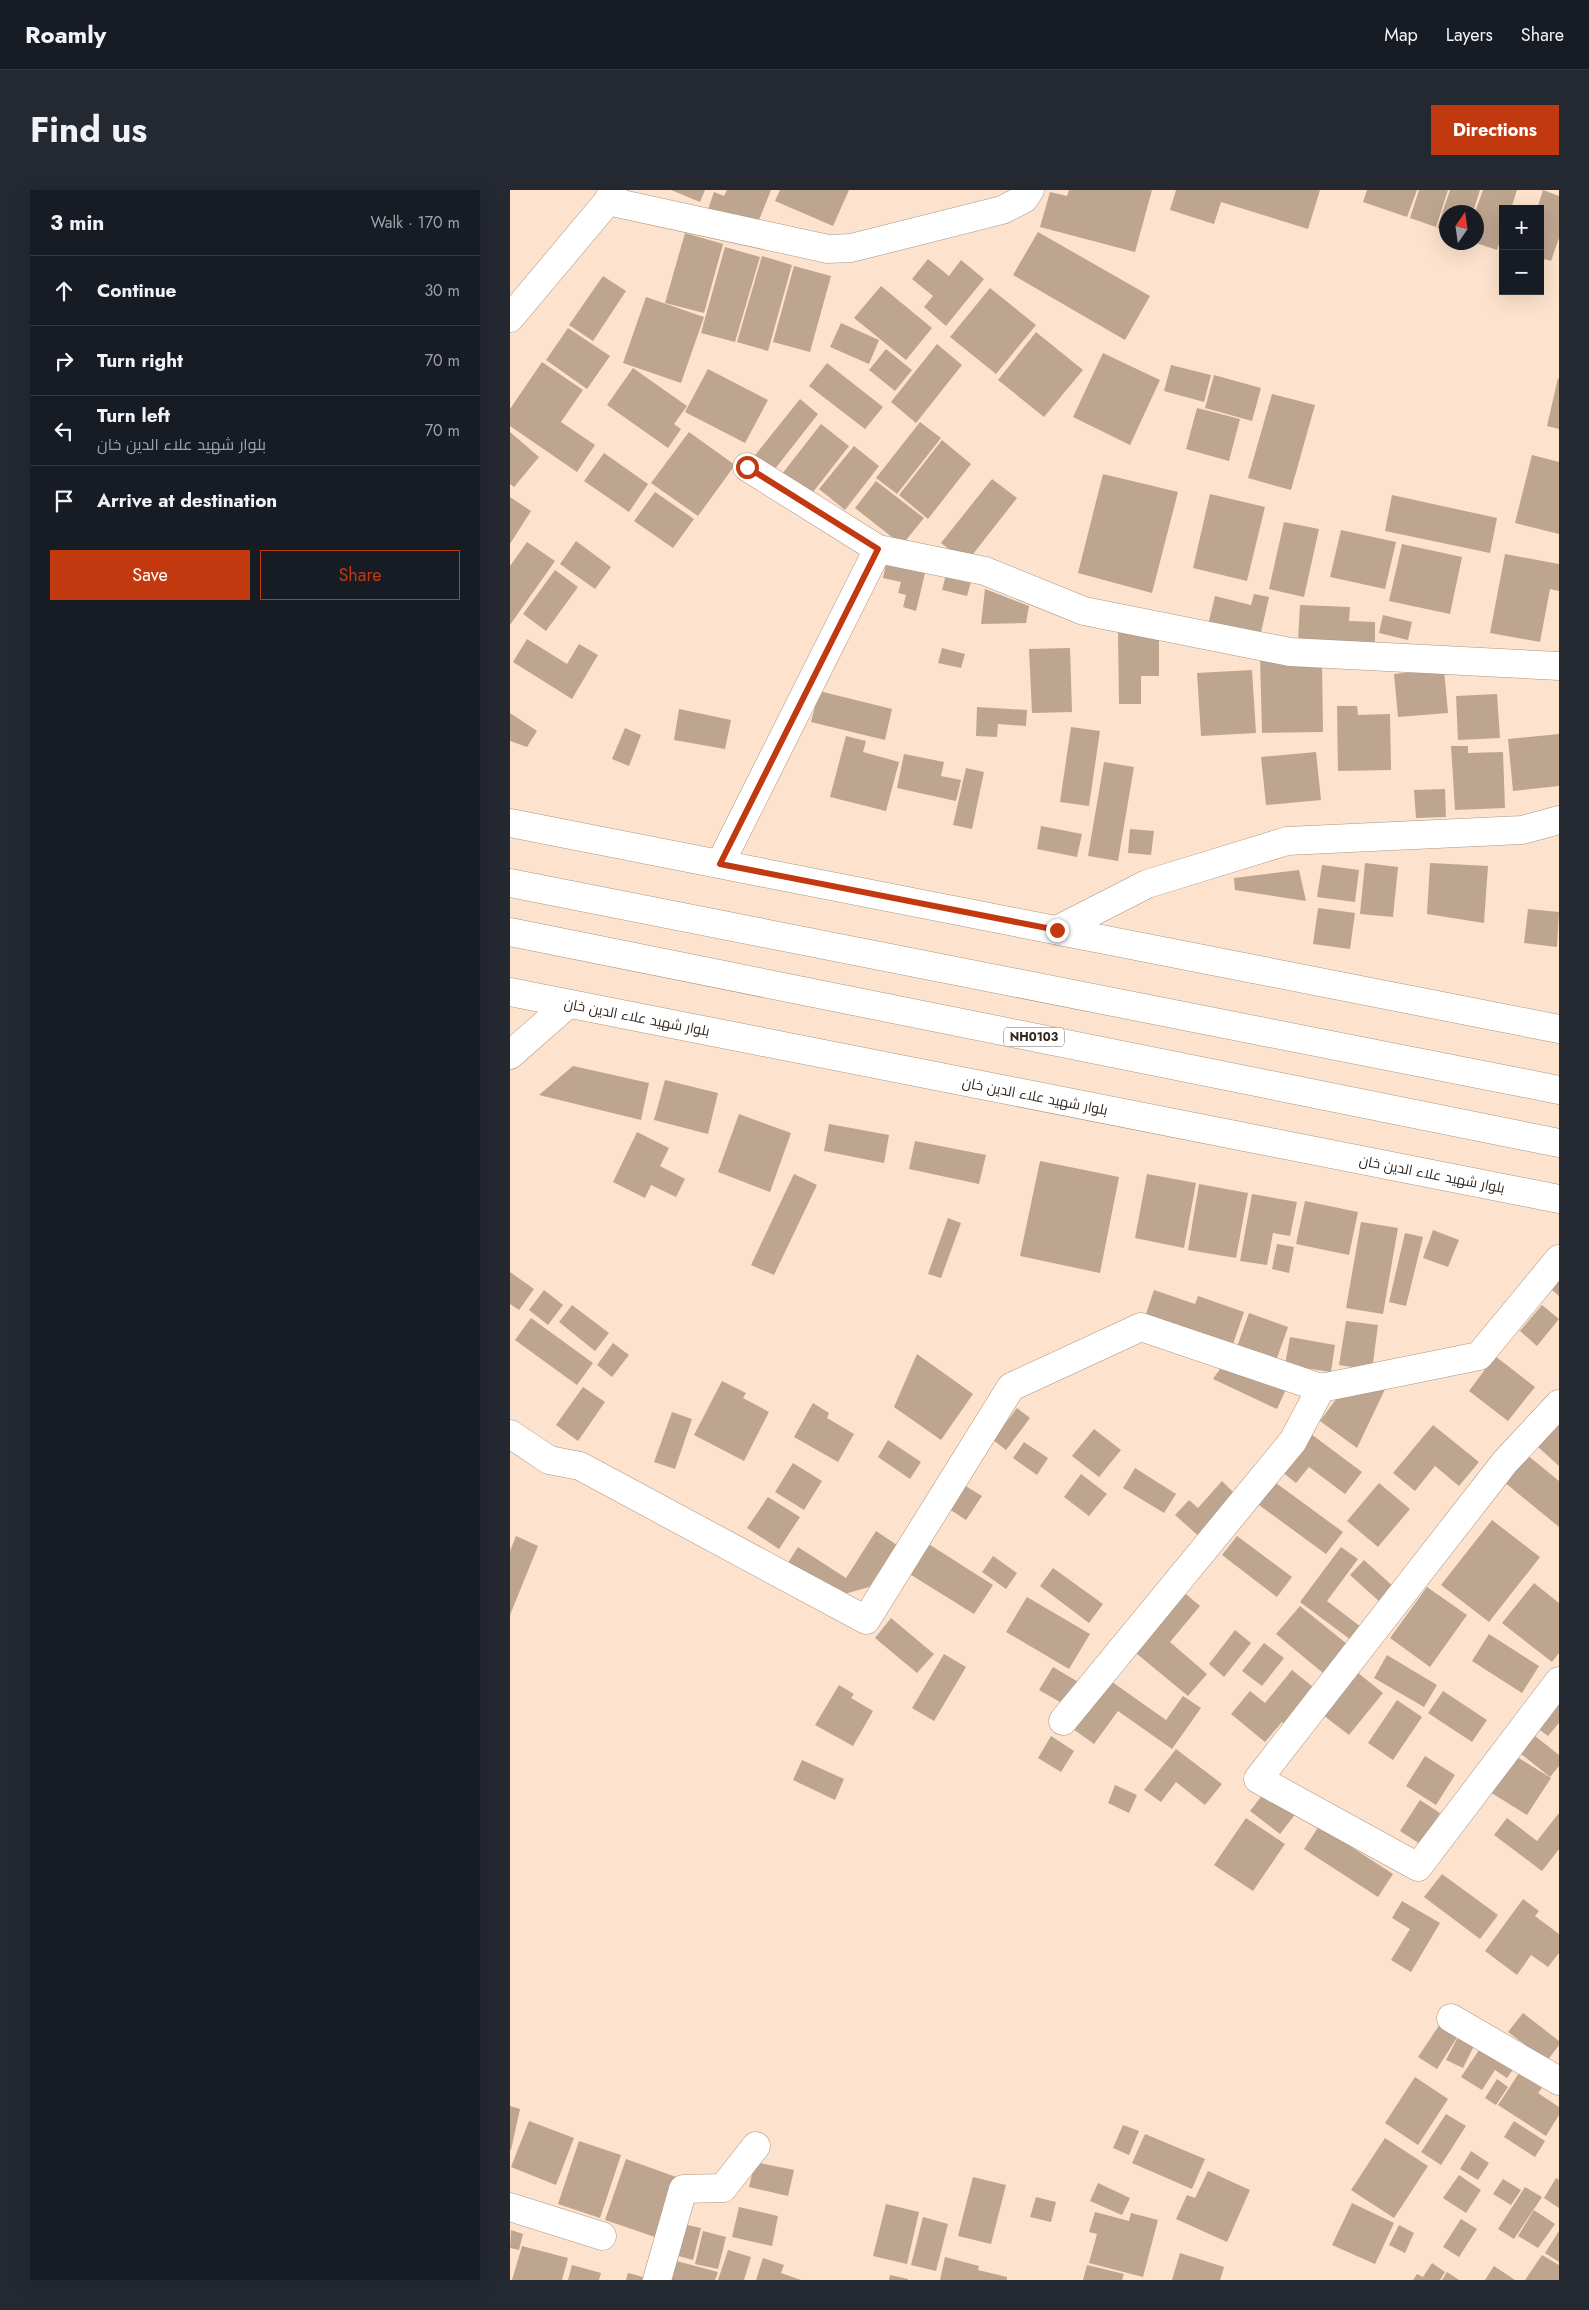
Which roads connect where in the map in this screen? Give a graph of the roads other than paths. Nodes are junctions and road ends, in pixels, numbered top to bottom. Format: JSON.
{"nodes":[{"id":1,"x":1030,"y":190,"type":"edge"},
{"id":2,"x":610,"y":196,"type":"edge"},
{"id":3,"x":510,"y":318,"type":"edge"},
{"id":4,"x":747,"y":467,"type":"dead end"},
{"id":5,"x":878,"y":549,"type":"junction"},
{"id":6,"x":1559,"y":666,"type":"edge"},
{"id":7,"x":1559,"y":820,"type":"edge"},
{"id":8,"x":510,"y":823,"type":"edge"},
{"id":9,"x":720,"y":864,"type":"junction"},
{"id":10,"x":510,"y":883,"type":"edge"},
{"id":11,"x":1057,"y":930,"type":"junction"},
{"id":12,"x":510,"y":932,"type":"edge"},
{"id":13,"x":510,"y":992,"type":"edge"},
{"id":14,"x":568,"y":1004,"type":"junction"},
{"id":15,"x":1559,"y":1028,"type":"edge"},
{"id":16,"x":510,"y":1055,"type":"edge"},
{"id":17,"x":1559,"y":1090,"type":"edge"},
{"id":18,"x":1559,"y":1143,"type":"edge"},
{"id":19,"x":1559,"y":1199,"type":"edge"},
{"id":20,"x":1559,"y":1258,"type":"edge"},
{"id":21,"x":1321,"y":1388,"type":"junction"},
{"id":22,"x":1559,"y":1404,"type":"edge"},
{"id":23,"x":510,"y":1434,"type":"edge"},
{"id":24,"x":1559,"y":1681,"type":"edge"},
{"id":25,"x":1063,"y":1721,"type":"dead end"},
{"id":26,"x":1451,"y":2018,"type":"dead end"},
{"id":27,"x":1559,"y":2081,"type":"edge"},
{"id":28,"x":756,"y":2146,"type":"dead end"},
{"id":29,"x":510,"y":2207,"type":"edge"},
{"id":30,"x":602,"y":2236,"type":"dead end"},
{"id":31,"x":657,"y":2280,"type":"edge"}],
"edges":[{"from":1,"to":2,"type":"main road"},
{"from":2,"to":3,"type":"main road"},
{"from":4,"to":5,"type":"main road"},
{"from":5,"to":6,"type":"main road"},
{"from":5,"to":9,"type":"main road"},
{"from":7,"to":11,"type":"main road"},
{"from":8,"to":9,"type":"main road"},
{"from":9,"to":11,"type":"main road"},
{"from":10,"to":17,"type":"main road"},
{"from":11,"to":15,"type":"main road"},
{"from":12,"to":18,"type":"main road","number":"NH0103"},
{"from":13,"to":14,"type":"main road","name":"بلوار شهید علاء الدین خان"},
{"from":14,"to":16,"type":"main road"},
{"from":14,"to":19,"type":"main road","name":"بلوار شهید علاء الدین خان"},
{"from":20,"to":21,"type":"main road"},
{"from":21,"to":23,"type":"main road"},
{"from":21,"to":25,"type":"main road"},
{"from":22,"to":24,"type":"main road"},
{"from":26,"to":27,"type":"main road"},
{"from":28,"to":31,"type":"main road"},
{"from":29,"to":30,"type":"main road"}]}
